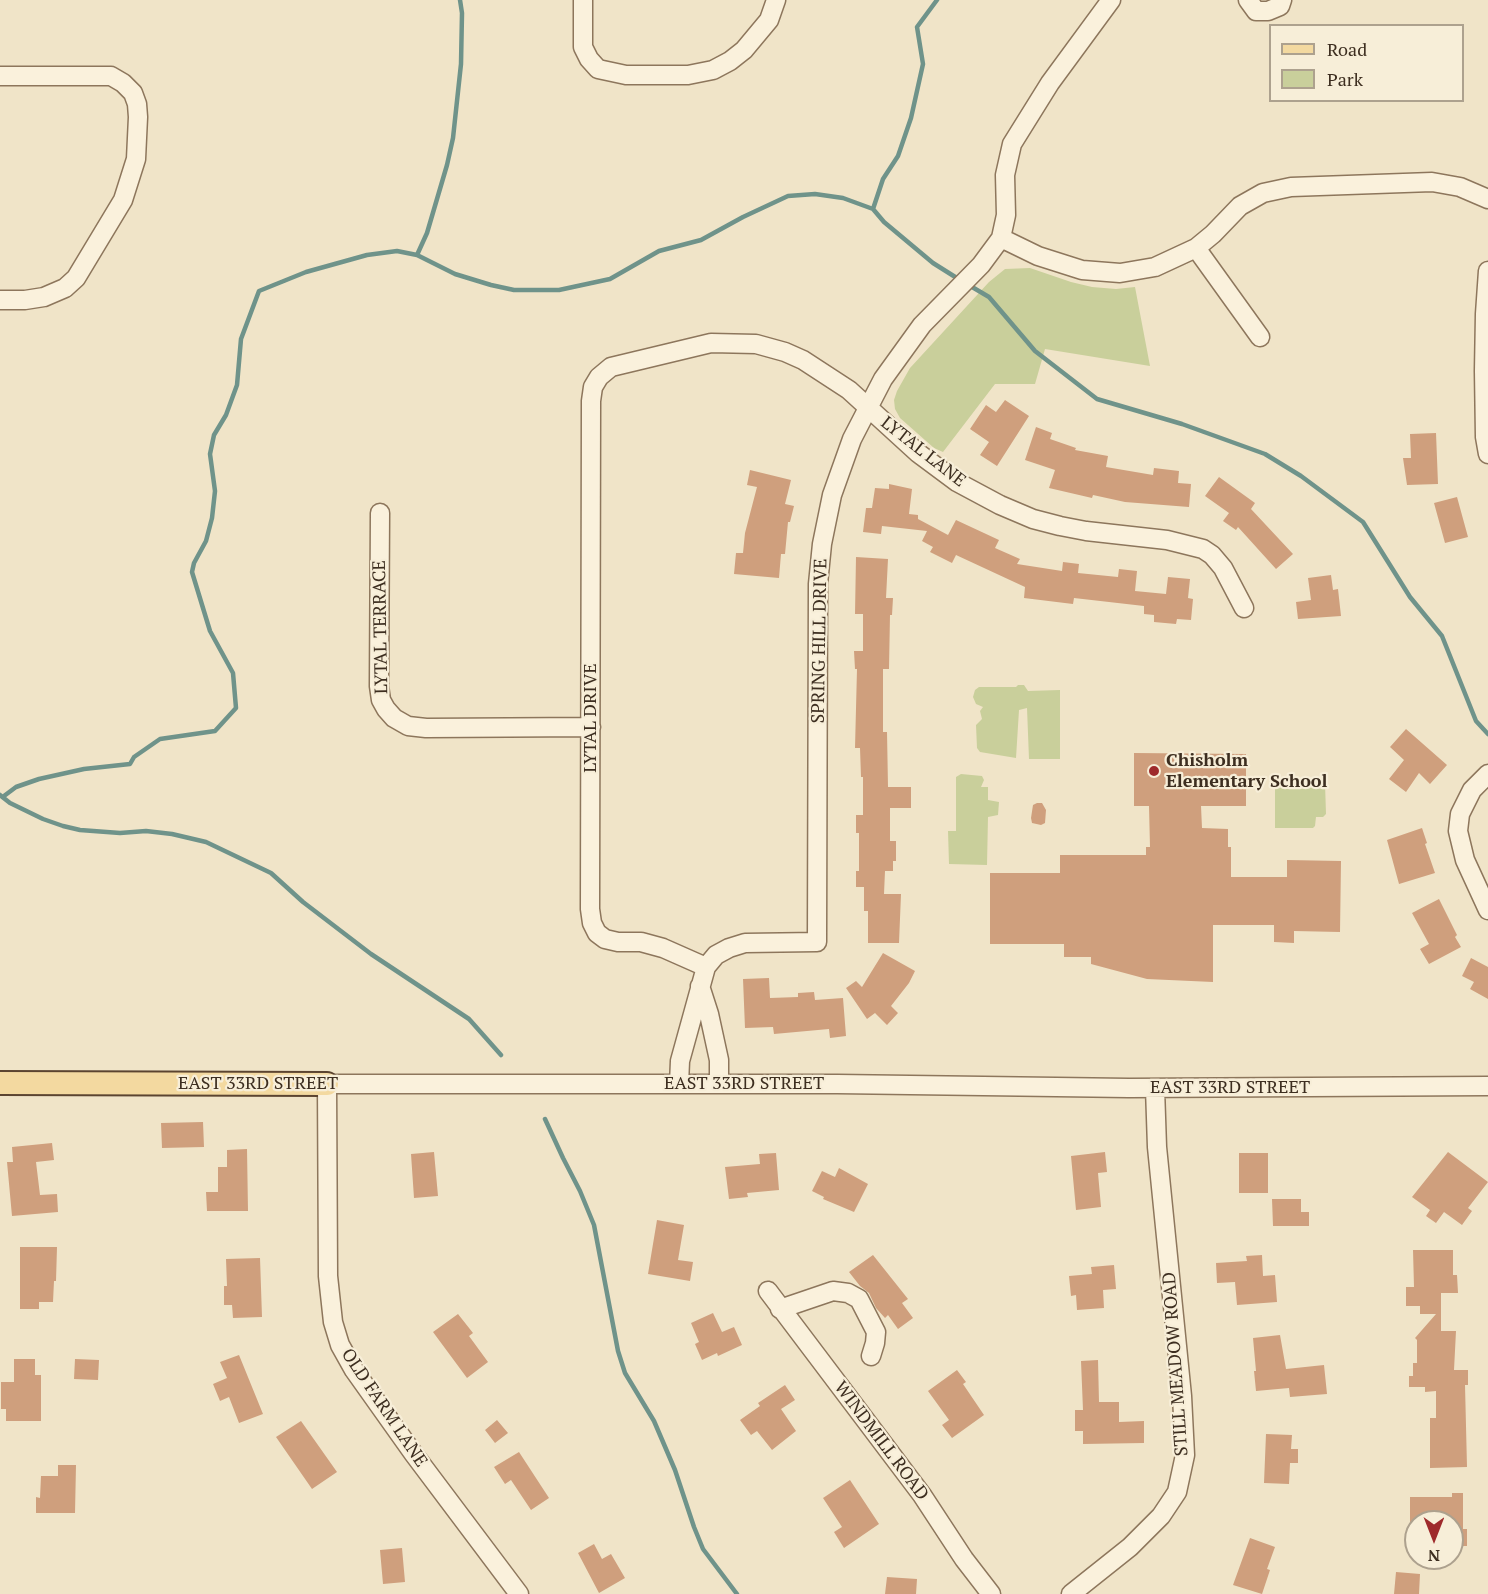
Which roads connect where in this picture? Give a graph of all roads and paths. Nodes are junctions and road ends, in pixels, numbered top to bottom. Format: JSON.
{"nodes":[{"id":1,"x":583,"y":0,"type":"edge"},
{"id":2,"x":776,"y":0,"type":"edge"},
{"id":3,"x":1112,"y":0,"type":"edge"},
{"id":4,"x":1248,"y":0,"type":"edge"},
{"id":5,"x":1282,"y":0,"type":"edge"},
{"id":6,"x":0,"y":76,"type":"edge"},
{"id":7,"x":1488,"y":199,"type":"edge"},
{"id":8,"x":1001,"y":238,"type":"junction"},
{"id":9,"x":1196,"y":248,"type":"junction"},
{"id":10,"x":1488,"y":271,"type":"edge"},
{"id":11,"x":0,"y":300,"type":"edge"},
{"id":12,"x":1260,"y":337,"type":"dead end"},
{"id":13,"x":1486,"y":371,"type":"edge"},
{"id":14,"x":593,"y":387,"type":"joint"},
{"id":15,"x":867,"y":407,"type":"junction"},
{"id":16,"x":1488,"y":454,"type":"edge"},
{"id":17,"x":380,"y":513,"type":"dead end"},
{"id":18,"x":1244,"y":608,"type":"dead end"},
{"id":19,"x":591,"y":727,"type":"junction"},
{"id":20,"x":1488,"y":774,"type":"edge"},
{"id":21,"x":1488,"y":910,"type":"edge"},
{"id":22,"x":705,"y":967,"type":"junction"},
{"id":23,"x":700,"y":986,"type":"junction"},
{"id":24,"x":0,"y":1083,"type":"edge"},
{"id":25,"x":327,"y":1084,"type":"junction"},
{"id":26,"x":679,"y":1084,"type":"junction"},
{"id":27,"x":719,"y":1084,"type":"junction"},
{"id":28,"x":1488,"y":1086,"type":"edge"},
{"id":29,"x":1155,"y":1088,"type":"junction"},
{"id":30,"x":768,"y":1291,"type":"dead end"},
{"id":31,"x":780,"y":1309,"type":"junction"},
{"id":32,"x":871,"y":1356,"type":"dead end"},
{"id":33,"x":519,"y":1594,"type":"edge"},
{"id":34,"x":991,"y":1594,"type":"edge"},
{"id":35,"x":1071,"y":1594,"type":"edge"}],
"edges":[{"from":1,"to":2,"type":"street"},
{"from":3,"to":8,"type":"street","name":"SPRING HILL DRIVE"},
{"from":4,"to":5,"type":"street"},
{"from":6,"to":11,"type":"street"},
{"from":7,"to":9,"type":"street"},
{"from":8,"to":9,"type":"street"},
{"from":8,"to":15,"type":"street","name":"SPRING HILL DRIVE"},
{"from":9,"to":12,"type":"street"},
{"from":10,"to":13,"type":"street"},
{"from":13,"to":16,"type":"street"},
{"from":14,"to":15,"type":"street","name":"LYTAL LANE"},
{"from":14,"to":19,"type":"street","name":"LYTAL DRIVE"},
{"from":15,"to":18,"type":"street","name":"LYTAL LANE"},
{"from":15,"to":22,"type":"street","name":"SPRING HILL DRIVE"},
{"from":17,"to":19,"type":"street","name":"LYTAL TERRACE"},
{"from":19,"to":22,"type":"street","name":"LYTAL DRIVE"},
{"from":20,"to":21,"type":"street"},
{"from":22,"to":23,"type":"street"},
{"from":23,"to":26,"type":"street"},
{"from":23,"to":27,"type":"street"},
{"from":24,"to":25,"type":"main road","name":"EAST 33RD STREET"},
{"from":25,"to":26,"type":"street","name":"EAST 33RD STREET"},
{"from":25,"to":33,"type":"street","name":"OLD FARM LANE"},
{"from":26,"to":27,"type":"street","name":"EAST 33RD STREET"},
{"from":27,"to":29,"type":"street","name":"EAST 33RD STREET"},
{"from":28,"to":29,"type":"street","name":"EAST 33RD STREET"},
{"from":29,"to":35,"type":"street","name":"STILL MEADOW ROAD"},
{"from":30,"to":31,"type":"street","name":"WINDMILL ROAD"},
{"from":31,"to":32,"type":"street"},
{"from":31,"to":34,"type":"street","name":"WINDMILL ROAD"}]}
